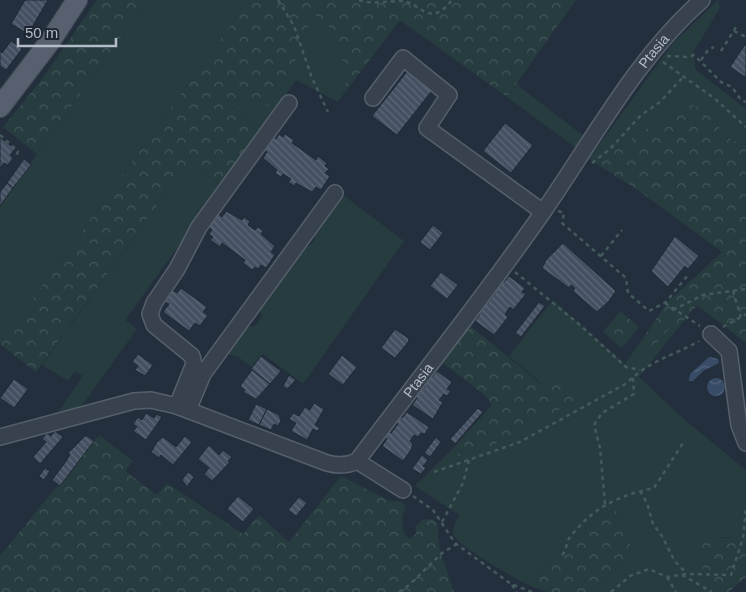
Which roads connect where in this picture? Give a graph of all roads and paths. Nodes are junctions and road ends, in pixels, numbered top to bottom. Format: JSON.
{"nodes":[{"id":1,"x":77,"y":0,"type":"edge"},
{"id":2,"x":278,"y":0,"type":"edge"},
{"id":3,"x":359,"y":0,"type":"edge"},
{"id":4,"x":452,"y":0,"type":"edge"},
{"id":5,"x":702,"y":0,"type":"edge"},
{"id":6,"x":738,"y":24,"type":"dead end"},
{"id":7,"x":734,"y":30,"type":"junction"},
{"id":8,"x":746,"y":37,"type":"edge"},
{"id":9,"x":714,"y":47,"type":"dead end"},
{"id":10,"x":721,"y":51,"type":"dead end"},
{"id":11,"x":700,"y":60,"type":"junction"},
{"id":12,"x":684,"y":76,"type":"junction"},
{"id":13,"x":373,"y":98,"type":"dead end"},
{"id":14,"x":746,"y":102,"type":"edge"},
{"id":15,"x":289,"y":103,"type":"dead end"},
{"id":16,"x":0,"y":107,"type":"edge"},
{"id":17,"x":328,"y":112,"type":"dead end"},
{"id":18,"x":746,"y":127,"type":"edge"},
{"id":19,"x":0,"y":135,"type":"edge"},
{"id":20,"x":16,"y":157,"type":"dead end"},
{"id":21,"x":590,"y":164,"type":"dead end"},
{"id":22,"x":335,"y":193,"type":"dead end"},
{"id":23,"x":547,"y":213,"type":"junction"},
{"id":24,"x":622,"y":230,"type":"dead end"},
{"id":25,"x":601,"y":256,"type":"junction"},
{"id":26,"x":512,"y":271,"type":"dead end"},
{"id":27,"x":688,"y":275,"type":"dead end"},
{"id":28,"x":746,"y":289,"type":"edge"},
{"id":29,"x":733,"y":290,"type":"junction"},
{"id":30,"x":664,"y":303,"type":"junction"},
{"id":31,"x":673,"y":310,"type":"junction"},
{"id":32,"x":746,"y":314,"type":"edge"},
{"id":33,"x":741,"y":317,"type":"junction"},
{"id":34,"x":712,"y":334,"type":"junction"},
{"id":35,"x":640,"y":370,"type":"junction"},
{"id":36,"x":634,"y":377,"type":"junction"},
{"id":37,"x":182,"y":408,"type":"junction"},
{"id":38,"x":0,"y":437,"type":"edge"},
{"id":39,"x":746,"y":442,"type":"edge"},
{"id":40,"x":684,"y":443,"type":"dead end"},
{"id":41,"x":469,"y":460,"type":"junction"},
{"id":42,"x":357,"y":461,"type":"junction"},
{"id":43,"x":434,"y":472,"type":"dead end"},
{"id":44,"x":403,"y":490,"type":"joint"},
{"id":45,"x":640,"y":491,"type":"junction"},
{"id":46,"x":605,"y":504,"type":"junction"},
{"id":47,"x":746,"y":508,"type":"edge"},
{"id":48,"x":442,"y":522,"type":"junction"},
{"id":49,"x":457,"y":544,"type":"junction"},
{"id":50,"x":562,"y":554,"type":"dead end"},
{"id":51,"x":686,"y":574,"type":"junction"},
{"id":52,"x":682,"y":575,"type":"junction"},
{"id":53,"x":667,"y":577,"type":"junction"},
{"id":54,"x":511,"y":584,"type":"junction"},
{"id":55,"x":399,"y":592,"type":"edge"},
{"id":56,"x":516,"y":592,"type":"edge"},
{"id":57,"x":532,"y":592,"type":"edge"},
{"id":58,"x":611,"y":592,"type":"edge"},
{"id":59,"x":676,"y":592,"type":"edge"},
{"id":60,"x":712,"y":592,"type":"edge"}],
"edges":[{"from":1,"to":16,"type":"main road"},
{"from":2,"to":17,"type":"path"},
{"from":3,"to":4,"type":"path"},
{"from":5,"to":23,"type":"street","name":"Ptasia"},
{"from":6,"to":7,"type":"path"},
{"from":7,"to":8,"type":"path"},
{"from":7,"to":10,"type":"path"},
{"from":9,"to":11,"type":"path"},
{"from":11,"to":12,"type":"path"},
{"from":11,"to":14,"type":"path"},
{"from":12,"to":18,"type":"path"},
{"from":12,"to":21,"type":"path"},
{"from":13,"to":23,"type":"street"},
{"from":15,"to":37,"type":"street"},
{"from":19,"to":20,"type":"path"},
{"from":22,"to":37,"type":"street"},
{"from":23,"to":25,"type":"path"},
{"from":23,"to":42,"type":"street","name":"Ptasia"},
{"from":24,"to":25,"type":"path"},
{"from":25,"to":30,"type":"path"},
{"from":26,"to":35,"type":"path"},
{"from":27,"to":30,"type":"path"},
{"from":28,"to":29,"type":"path"},
{"from":29,"to":31,"type":"path"},
{"from":29,"to":33,"type":"path"},
{"from":30,"to":31,"type":"path"},
{"from":31,"to":34,"type":"path"},
{"from":32,"to":33,"type":"path"},
{"from":33,"to":34,"type":"path"},
{"from":34,"to":35,"type":"path"},
{"from":34,"to":39,"type":"street"},
{"from":35,"to":36,"type":"path"},
{"from":36,"to":41,"type":"path"},
{"from":36,"to":46,"type":"path"},
{"from":37,"to":38,"type":"street"},
{"from":37,"to":42,"type":"street"},
{"from":40,"to":45,"type":"path"},
{"from":41,"to":43,"type":"path"},
{"from":41,"to":48,"type":"path"},
{"from":42,"to":44,"type":"street"},
{"from":44,"to":48,"type":"path"},
{"from":45,"to":46,"type":"path"},
{"from":45,"to":51,"type":"path"},
{"from":46,"to":50,"type":"path"},
{"from":47,"to":51,"type":"path"},
{"from":48,"to":49,"type":"path"},
{"from":49,"to":54,"type":"path"},
{"from":49,"to":55,"type":"path"},
{"from":51,"to":52,"type":"path"},
{"from":52,"to":53,"type":"path"},
{"from":52,"to":60,"type":"path"},
{"from":53,"to":58,"type":"path"},
{"from":53,"to":59,"type":"path"},
{"from":54,"to":56,"type":"path"},
{"from":54,"to":57,"type":"path"}]}
